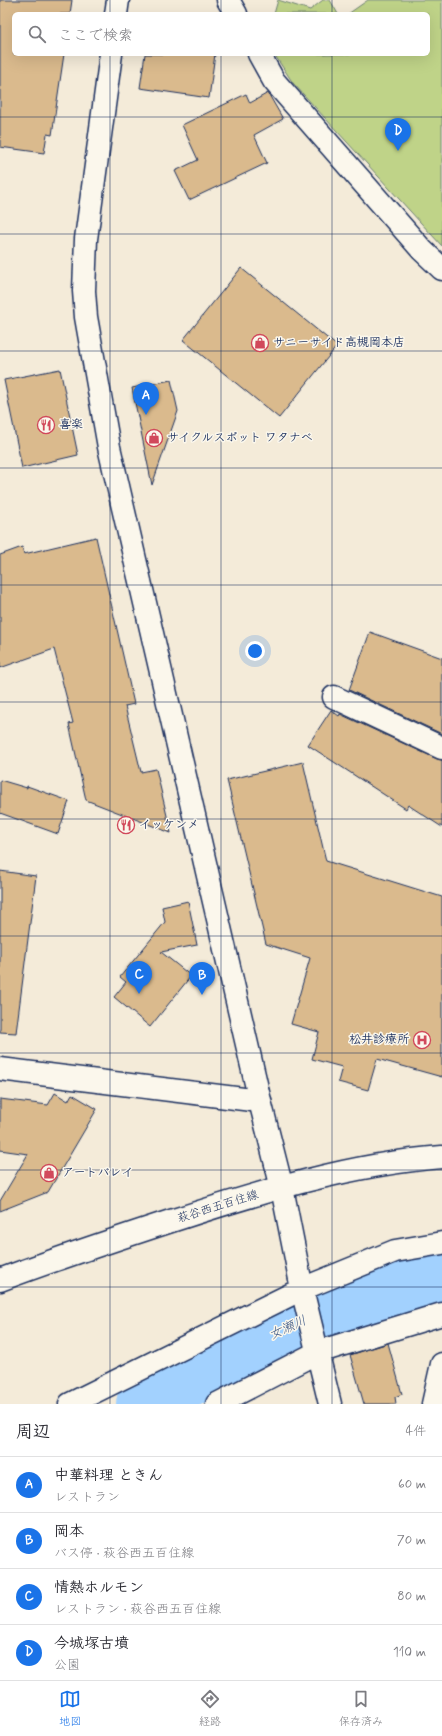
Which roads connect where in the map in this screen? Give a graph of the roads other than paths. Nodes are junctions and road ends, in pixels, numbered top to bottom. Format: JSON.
{"nodes":[{"id":1,"x":118,"y":0,"type":"edge"},
{"id":2,"x":228,"y":0,"type":"edge"},
{"id":3,"x":116,"y":12,"type":"edge"},
{"id":4,"x":235,"y":12,"type":"edge"},
{"id":5,"x":111,"y":56,"type":"edge"},
{"id":6,"x":260,"y":56,"type":"edge"},
{"id":7,"x":442,"y":269,"type":"edge"},
{"id":8,"x":334,"y":697,"type":"dead end"},
{"id":9,"x":442,"y":748,"type":"edge"},
{"id":10,"x":0,"y":1069,"type":"edge"},
{"id":11,"x":260,"y":1101,"type":"junction"},
{"id":12,"x":442,"y":1157,"type":"edge"},
{"id":13,"x":282,"y":1188,"type":"junction"},
{"id":14,"x":442,"y":1243,"type":"edge"},
{"id":15,"x":0,"y":1280,"type":"edge"},
{"id":16,"x":303,"y":1294,"type":"junction"},
{"id":17,"x":442,"y":1314,"type":"edge"},
{"id":18,"x":316,"y":1346,"type":"junction"},
{"id":19,"x":442,"y":1364,"type":"edge"},
{"id":20,"x":70,"y":1404,"type":"edge"},
{"id":21,"x":216,"y":1404,"type":"edge"},
{"id":22,"x":330,"y":1404,"type":"edge"},
{"id":23,"x":433,"y":1404,"type":"edge"}],
"edges":[{"from":1,"to":3,"type":"street"},
{"from":2,"to":4,"type":"street"},
{"from":5,"to":11,"type":"street"},
{"from":6,"to":7,"type":"street"},
{"from":8,"to":9,"type":"street"},
{"from":10,"to":11,"type":"street"},
{"from":11,"to":13,"type":"street"},
{"from":12,"to":13,"type":"street","name":"萩谷西五百住線"},
{"from":13,"to":15,"type":"street","name":"萩谷西五百住線"},
{"from":13,"to":16,"type":"street"},
{"from":14,"to":16,"type":"street"},
{"from":16,"to":18,"type":"street"},
{"from":16,"to":20,"type":"street"},
{"from":17,"to":18,"type":"street"},
{"from":18,"to":21,"type":"street"},
{"from":18,"to":22,"type":"street"},
{"from":19,"to":23,"type":"street"}]}
